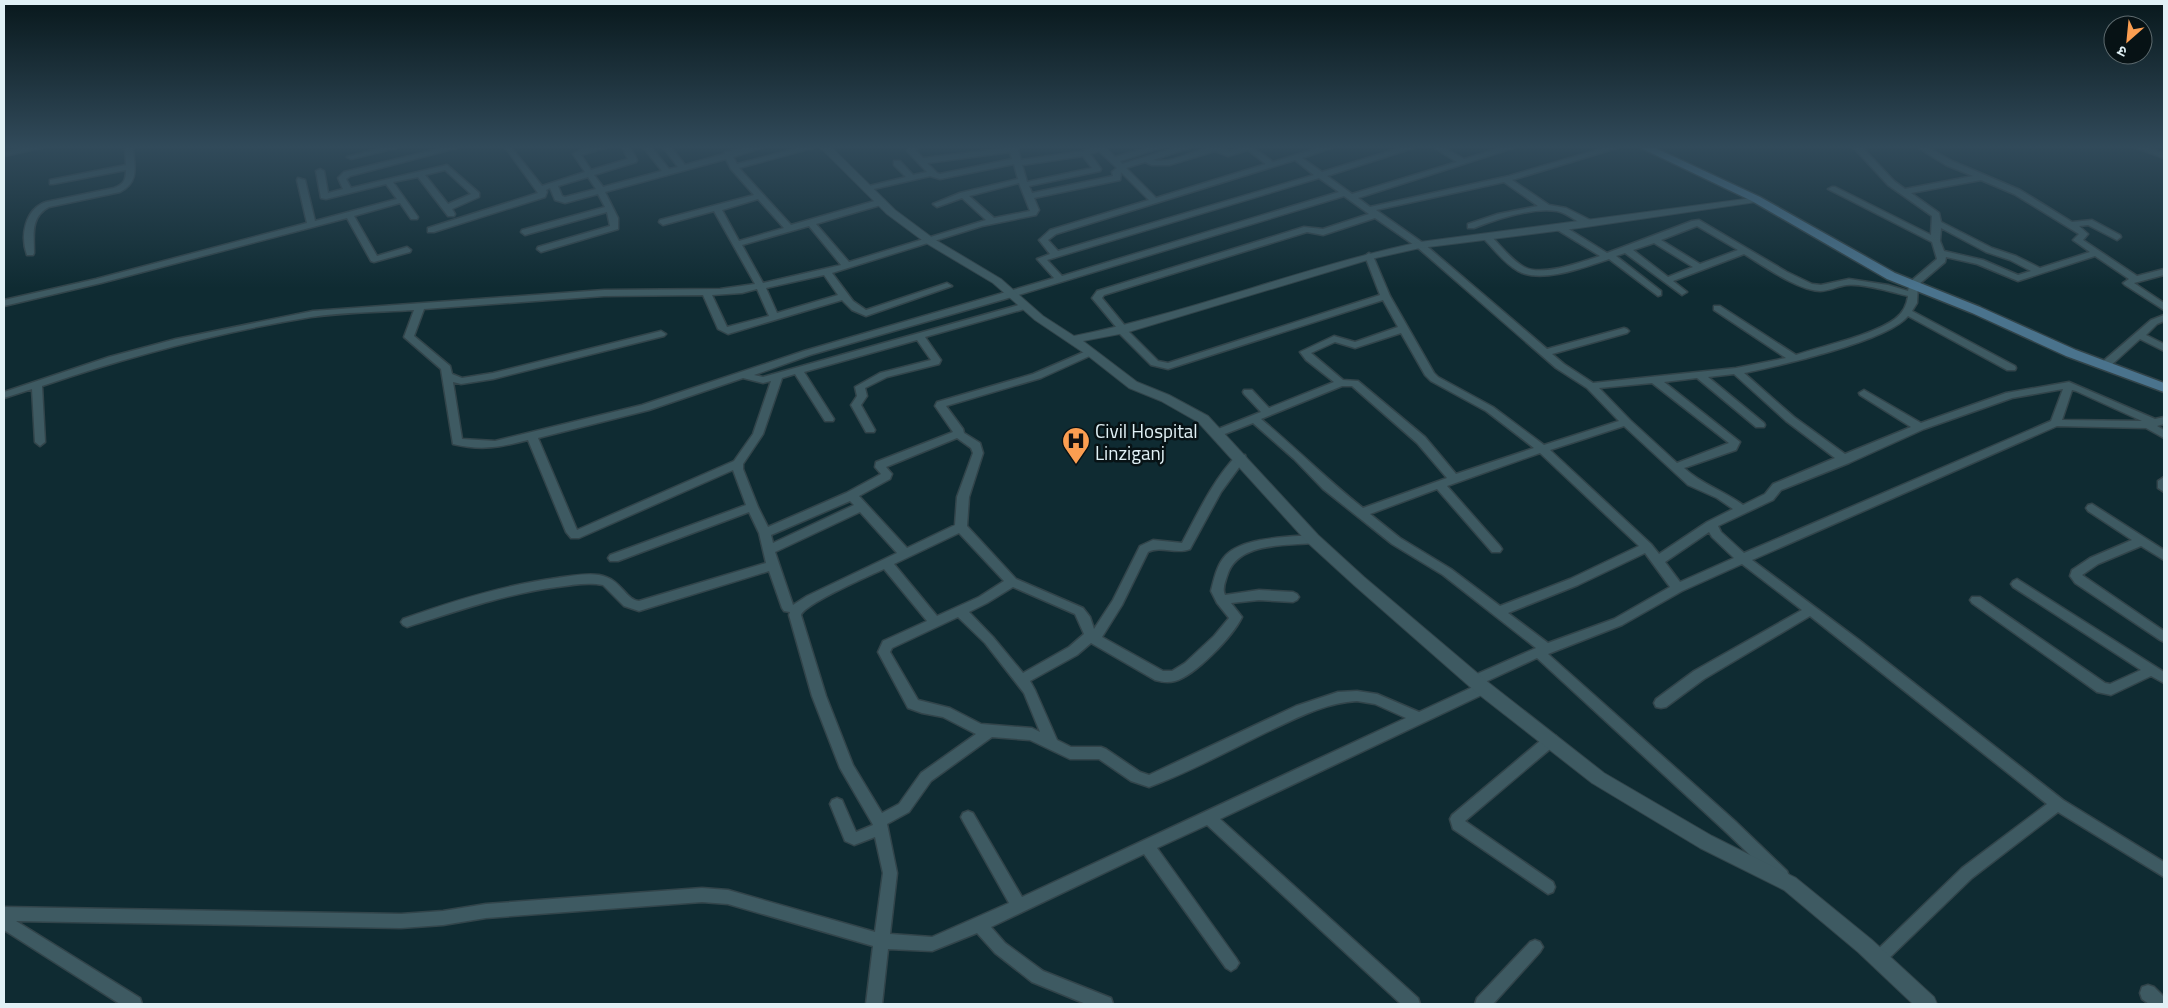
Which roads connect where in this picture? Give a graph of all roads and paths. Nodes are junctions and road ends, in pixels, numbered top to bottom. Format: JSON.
{"nodes":[{"id":1,"x":98,"y":194,"type":"edge"},
{"id":2,"x":304,"y":194,"type":"edge"},
{"id":3,"x":397,"y":194,"type":"edge"},
{"id":4,"x":436,"y":194,"type":"edge"},
{"id":5,"x":475,"y":194,"type":"edge"},
{"id":6,"x":542,"y":194,"type":"edge"},
{"id":7,"x":556,"y":194,"type":"edge"},
{"id":8,"x":584,"y":194,"type":"edge"},
{"id":9,"x":602,"y":194,"type":"edge"},
{"id":10,"x":873,"y":194,"type":"edge"},
{"id":11,"x":967,"y":194,"type":"edge"},
{"id":12,"x":1039,"y":194,"type":"edge"},
{"id":13,"x":1148,"y":194,"type":"edge"},
{"id":14,"x":1177,"y":194,"type":"edge"},
{"id":15,"x":1259,"y":194,"type":"edge"},
{"id":16,"x":1351,"y":194,"type":"edge"},
{"id":17,"x":1448,"y":194,"type":"edge"},
{"id":18,"x":1527,"y":194,"type":"edge"},
{"id":19,"x":1745,"y":194,"type":"edge"},
{"id":20,"x":1842,"y":194,"type":"edge"},
{"id":21,"x":1907,"y":194,"type":"edge"},
{"id":22,"x":2020,"y":194,"type":"edge"},
{"id":23,"x":963,"y":195,"type":"junction"},
{"id":24,"x":1348,"y":195,"type":"junction"},
{"id":25,"x":760,"y":196,"type":"joint"},
{"id":26,"x":1030,"y":196,"type":"joint"},
{"id":27,"x":1756,"y":199,"type":"junction"},
{"id":28,"x":402,"y":200,"type":"junction"},
{"id":29,"x":1155,"y":201,"type":"junction"},
{"id":30,"x":881,"y":202,"type":"junction"},
{"id":31,"x":937,"y":204,"type":"dead end"},
{"id":32,"x":718,"y":207,"type":"junction"},
{"id":33,"x":447,"y":208,"type":"junction"},
{"id":34,"x":1547,"y":208,"type":"junction"},
{"id":35,"x":609,"y":209,"type":"junction"},
{"id":36,"x":1374,"y":212,"type":"junction"},
{"id":37,"x":350,"y":214,"type":"junction"},
{"id":38,"x":414,"y":216,"type":"dead end"},
{"id":39,"x":457,"y":221,"type":"junction"},
{"id":40,"x":992,"y":221,"type":"junction"},
{"id":41,"x":663,"y":222,"type":"dead end"},
{"id":42,"x":311,"y":223,"type":"junction"},
{"id":43,"x":1589,"y":223,"type":"junction"},
{"id":44,"x":1937,"y":223,"type":"junction"},
{"id":45,"x":812,"y":224,"type":"junction"},
{"id":46,"x":2070,"y":225,"type":"junction"},
{"id":47,"x":1472,"y":226,"type":"dead end"},
{"id":48,"x":1559,"y":227,"type":"junction"},
{"id":49,"x":431,"y":230,"type":"dead end"},
{"id":50,"x":790,"y":230,"type":"junction"},
{"id":51,"x":525,"y":232,"type":"dead end"},
{"id":52,"x":1488,"y":237,"type":"junction"},
{"id":53,"x":2117,"y":237,"type":"dead end"},
{"id":54,"x":1654,"y":239,"type":"junction"},
{"id":55,"x":930,"y":241,"type":"junction"},
{"id":56,"x":1936,"y":241,"type":"junction"},
{"id":57,"x":737,"y":244,"type":"junction"},
{"id":58,"x":1420,"y":245,"type":"junction"},
{"id":59,"x":541,"y":249,"type":"dead end"},
{"id":60,"x":408,"y":250,"type":"dead end"},
{"id":61,"x":1627,"y":250,"type":"junction"},
{"id":62,"x":1744,"y":251,"type":"junction"},
{"id":63,"x":30,"y":253,"type":"dead end"},
{"id":64,"x":1942,"y":253,"type":"junction"},
{"id":65,"x":2096,"y":253,"type":"junction"},
{"id":66,"x":1055,"y":254,"type":"junction"},
{"id":67,"x":1369,"y":256,"type":"junction"},
{"id":68,"x":1608,"y":256,"type":"junction"},
{"id":69,"x":848,"y":266,"type":"junction"},
{"id":70,"x":1700,"y":268,"type":"junction"},
{"id":71,"x":2037,"y":270,"type":"junction"},
{"id":72,"x":826,"y":272,"type":"junction"},
{"id":73,"x":2164,"y":272,"type":"edge"},
{"id":74,"x":1060,"y":279,"type":"junction"},
{"id":75,"x":2135,"y":279,"type":"junction"},
{"id":76,"x":1667,"y":280,"type":"junction"},
{"id":77,"x":947,"y":286,"type":"dead end"},
{"id":78,"x":761,"y":287,"type":"junction"},
{"id":79,"x":1913,"y":289,"type":"junction"},
{"id":80,"x":1682,"y":292,"type":"dead end"},
{"id":81,"x":707,"y":293,"type":"junction"},
{"id":82,"x":1658,"y":293,"type":"dead end"},
{"id":83,"x":1011,"y":294,"type":"junction"},
{"id":84,"x":844,"y":296,"type":"junction"},
{"id":85,"x":1385,"y":296,"type":"junction"},
{"id":86,"x":4,"y":302,"type":"edge"},
{"id":87,"x":420,"y":306,"type":"junction"},
{"id":88,"x":1025,"y":306,"type":"junction"},
{"id":89,"x":2164,"y":307,"type":"edge"},
{"id":90,"x":1717,"y":308,"type":"dead end"},
{"id":91,"x":1907,"y":312,"type":"junction"},
{"id":92,"x":774,"y":317,"type":"junction"},
{"id":93,"x":2164,"y":318,"type":"edge"},
{"id":94,"x":1122,"y":329,"type":"junction"},
{"id":95,"x":1403,"y":329,"type":"junction"},
{"id":96,"x":1624,"y":331,"type":"dead end"},
{"id":97,"x":661,"y":334,"type":"dead end"},
{"id":98,"x":2139,"y":334,"type":"junction"},
{"id":99,"x":920,"y":337,"type":"junction"},
{"id":100,"x":1072,"y":340,"type":"junction"},
{"id":101,"x":2164,"y":348,"type":"edge"},
{"id":102,"x":1091,"y":352,"type":"junction"},
{"id":103,"x":1544,"y":353,"type":"junction"},
{"id":104,"x":1794,"y":358,"type":"junction"},
{"id":105,"x":2104,"y":366,"type":"junction"},
{"id":106,"x":2011,"y":368,"type":"dead end"},
{"id":107,"x":798,"y":370,"type":"junction"},
{"id":108,"x":1736,"y":371,"type":"junction"},
{"id":109,"x":743,"y":375,"type":"junction"},
{"id":110,"x":1699,"y":375,"type":"junction"},
{"id":111,"x":447,"y":376,"type":"junction"},
{"id":112,"x":777,"y":377,"type":"junction"},
{"id":113,"x":1656,"y":380,"type":"junction"},
{"id":114,"x":1341,"y":383,"type":"junction"},
{"id":115,"x":37,"y":384,"type":"junction"},
{"id":116,"x":2069,"y":385,"type":"junction"},
{"id":117,"x":1591,"y":386,"type":"junction"},
{"id":118,"x":2164,"y":388,"type":"edge"},
{"id":119,"x":1248,"y":392,"type":"dead end"},
{"id":120,"x":1864,"y":393,"type":"dead end"},
{"id":121,"x":4,"y":396,"type":"edge"},
{"id":122,"x":1268,"y":414,"type":"junction"},
{"id":123,"x":829,"y":419,"type":"dead end"},
{"id":124,"x":1256,"y":419,"type":"junction"},
{"id":125,"x":1626,"y":422,"type":"junction"},
{"id":126,"x":2056,"y":423,"type":"junction"},
{"id":127,"x":2155,"y":423,"type":"edge"},
{"id":128,"x":1760,"y":425,"type":"dead end"},
{"id":129,"x":1920,"y":427,"type":"junction"},
{"id":130,"x":870,"y":430,"type":"dead end"},
{"id":131,"x":1217,"y":433,"type":"junction"},
{"id":132,"x":958,"y":434,"type":"junction"},
{"id":133,"x":532,"y":436,"type":"junction"},
{"id":134,"x":2164,"y":436,"type":"edge"},
{"id":135,"x":40,"y":442,"type":"dead end"},
{"id":136,"x":1542,"y":449,"type":"junction"},
{"id":137,"x":1241,"y":458,"type":"junction"},
{"id":138,"x":1845,"y":460,"type":"junction"},
{"id":139,"x":738,"y":464,"type":"junction"},
{"id":140,"x":1676,"y":467,"type":"junction"},
{"id":141,"x":1454,"y":479,"type":"junction"},
{"id":142,"x":2164,"y":481,"type":"edge"},
{"id":143,"x":1439,"y":484,"type":"junction"},
{"id":144,"x":2164,"y":488,"type":"edge"},
{"id":145,"x":850,"y":496,"type":"junction"},
{"id":146,"x":861,"y":507,"type":"junction"},
{"id":147,"x":752,"y":508,"type":"junction"},
{"id":148,"x":2092,"y":508,"type":"dead end"},
{"id":149,"x":1742,"y":510,"type":"junction"},
{"id":150,"x":1362,"y":513,"type":"junction"},
{"id":151,"x":961,"y":527,"type":"junction"},
{"id":152,"x":1714,"y":529,"type":"dead end"},
{"id":153,"x":765,"y":533,"type":"junction"},
{"id":154,"x":1314,"y":539,"type":"junction"},
{"id":155,"x":2142,"y":541,"type":"junction"},
{"id":156,"x":1647,"y":547,"type":"junction"},
{"id":157,"x":1496,"y":549,"type":"dead end"},
{"id":158,"x":768,"y":550,"type":"junction"},
{"id":159,"x":905,"y":554,"type":"junction"},
{"id":160,"x":2164,"y":556,"type":"edge"},
{"id":161,"x":614,"y":558,"type":"dead end"},
{"id":162,"x":1743,"y":559,"type":"junction"},
{"id":163,"x":1658,"y":561,"type":"junction"},
{"id":164,"x":886,"y":563,"type":"junction"},
{"id":165,"x":773,"y":565,"type":"junction"},
{"id":166,"x":1012,"y":582,"type":"junction"},
{"id":167,"x":2017,"y":584,"type":"dead end"},
{"id":168,"x":1678,"y":588,"type":"junction"},
{"id":169,"x":1293,"y":597,"type":"dead end"},
{"id":170,"x":1221,"y":600,"type":"junction"},
{"id":171,"x":1976,"y":600,"type":"dead end"},
{"id":172,"x":788,"y":608,"type":"dead end"},
{"id":173,"x":959,"y":610,"type":"junction"},
{"id":174,"x":1810,"y":610,"type":"junction"},
{"id":175,"x":1497,"y":612,"type":"junction"},
{"id":176,"x":406,"y":622,"type":"dead end"},
{"id":177,"x":935,"y":622,"type":"junction"},
{"id":178,"x":1093,"y":636,"type":"junction"},
{"id":179,"x":2164,"y":637,"type":"edge"},
{"id":180,"x":1543,"y":651,"type":"junction"},
{"id":181,"x":2152,"y":670,"type":"junction"},
{"id":182,"x":2164,"y":678,"type":"edge"},
{"id":183,"x":1022,"y":680,"type":"junction"},
{"id":184,"x":1479,"y":685,"type":"junction"},
{"id":185,"x":1661,"y":703,"type":"dead end"},
{"id":186,"x":1420,"y":718,"type":"junction"},
{"id":187,"x":990,"y":731,"type":"junction"},
{"id":188,"x":1551,"y":740,"type":"junction"},
{"id":189,"x":1051,"y":742,"type":"junction"},
{"id":190,"x":837,"y":804,"type":"dead end"},
{"id":191,"x":2058,"y":804,"type":"junction"},
{"id":192,"x":1208,"y":817,"type":"junction"},
{"id":193,"x":968,"y":818,"type":"dead end"},
{"id":194,"x":880,"y":825,"type":"junction"},
{"id":195,"x":1147,"y":846,"type":"junction"},
{"id":196,"x":2164,"y":870,"type":"edge"},
{"id":197,"x":1548,"y":886,"type":"dead end"},
{"id":198,"x":1796,"y":889,"type":"junction"},
{"id":199,"x":1019,"y":906,"type":"junction"},
{"id":200,"x":4,"y":914,"type":"edge"},
{"id":201,"x":4,"y":922,"type":"edge"},
{"id":202,"x":979,"y":925,"type":"junction"},
{"id":203,"x":881,"y":941,"type":"junction"},
{"id":204,"x":1535,"y":947,"type":"dead end"},
{"id":205,"x":1879,"y":958,"type":"junction"},
{"id":206,"x":1231,"y":963,"type":"dead end"},
{"id":207,"x":1080,"y":1000,"type":"edge"},
{"id":208,"x":134,"y":1004,"type":"edge"},
{"id":209,"x":874,"y":1004,"type":"edge"},
{"id":210,"x":1105,"y":1004,"type":"edge"},
{"id":211,"x":1412,"y":1004,"type":"edge"},
{"id":212,"x":1483,"y":1004,"type":"edge"},
{"id":213,"x":1927,"y":1004,"type":"edge"}],
"edges":[{"from":1,"to":63,"type":"street"},
{"from":2,"to":42,"type":"street"},
{"from":3,"to":28,"type":"street"},
{"from":4,"to":33,"type":"street"},
{"from":5,"to":33,"type":"street"},
{"from":6,"to":39,"type":"street"},
{"from":7,"to":8,"type":"street"},
{"from":9,"to":35,"type":"street"},
{"from":10,"to":30,"type":"street"},
{"from":11,"to":23,"type":"street"},
{"from":12,"to":26,"type":"street"},
{"from":13,"to":29,"type":"street"},
{"from":14,"to":29,"type":"street"},
{"from":15,"to":66,"type":"street"},
{"from":16,"to":24,"type":"street"},
{"from":17,"to":36,"type":"street"},
{"from":18,"to":34,"type":"street"},
{"from":19,"to":27,"type":"main road"},
{"from":20,"to":56,"type":"street"},
{"from":21,"to":44,"type":"street"},
{"from":22,"to":46,"type":"street"},
{"from":23,"to":31,"type":"street"},
{"from":23,"to":40,"type":"street"},
{"from":24,"to":36,"type":"street"},
{"from":24,"to":74,"type":"street"},
{"from":25,"to":32,"type":"street"},
{"from":25,"to":50,"type":"street"},
{"from":26,"to":40,"type":"street"},
{"from":27,"to":43,"type":"street"},
{"from":27,"to":79,"type":"main road"},
{"from":28,"to":37,"type":"street"},
{"from":28,"to":38,"type":"street"},
{"from":29,"to":66,"type":"street"},
{"from":30,"to":45,"type":"street"},
{"from":30,"to":55,"type":"street"},
{"from":32,"to":41,"type":"street"},
{"from":32,"to":57,"type":"street"},
{"from":33,"to":39,"type":"street"},
{"from":34,"to":43,"type":"street"},
{"from":34,"to":47,"type":"street"},
{"from":35,"to":51,"type":"street"},
{"from":35,"to":59,"type":"street"},
{"from":36,"to":58,"type":"street"},
{"from":36,"to":94,"type":"street"},
{"from":37,"to":42,"type":"street"},
{"from":37,"to":60,"type":"street"},
{"from":39,"to":49,"type":"street"},
{"from":40,"to":55,"type":"street"},
{"from":42,"to":86,"type":"street"},
{"from":43,"to":48,"type":"street"},
{"from":44,"to":56,"type":"street"},
{"from":44,"to":71,"type":"street"},
{"from":45,"to":50,"type":"street"},
{"from":45,"to":69,"type":"street"},
{"from":46,"to":53,"type":"street"},
{"from":46,"to":65,"type":"street"},
{"from":48,"to":52,"type":"street"},
{"from":48,"to":68,"type":"street"},
{"from":50,"to":57,"type":"street"},
{"from":52,"to":58,"type":"street"},
{"from":52,"to":68,"type":"street"},
{"from":54,"to":61,"type":"street"},
{"from":54,"to":62,"type":"street"},
{"from":54,"to":70,"type":"street"},
{"from":55,"to":69,"type":"street"},
{"from":55,"to":83,"type":"street"},
{"from":56,"to":64,"type":"street"},
{"from":57,"to":78,"type":"street"},
{"from":58,"to":67,"type":"street"},
{"from":58,"to":103,"type":"street"},
{"from":61,"to":68,"type":"street"},
{"from":61,"to":76,"type":"street"},
{"from":62,"to":70,"type":"street"},
{"from":62,"to":79,"type":"street"},
{"from":64,"to":71,"type":"street"},
{"from":64,"to":79,"type":"street"},
{"from":65,"to":71,"type":"street"},
{"from":65,"to":75,"type":"street"},
{"from":66,"to":74,"type":"street"},
{"from":67,"to":85,"type":"street"},
{"from":67,"to":94,"type":"street"},
{"from":68,"to":82,"type":"street"},
{"from":69,"to":72,"type":"street"},
{"from":70,"to":76,"type":"street"},
{"from":72,"to":78,"type":"street"},
{"from":72,"to":84,"type":"street"},
{"from":73,"to":75,"type":"street"},
{"from":74,"to":83,"type":"street"},
{"from":75,"to":89,"type":"street"},
{"from":76,"to":80,"type":"street"},
{"from":77,"to":84,"type":"street"},
{"from":78,"to":81,"type":"street"},
{"from":78,"to":92,"type":"street"},
{"from":79,"to":91,"type":"street"},
{"from":79,"to":105,"type":"main road"},
{"from":81,"to":87,"type":"street"},
{"from":81,"to":92,"type":"street"},
{"from":83,"to":88,"type":"street"},
{"from":83,"to":109,"type":"street"},
{"from":84,"to":92,"type":"street"},
{"from":85,"to":94,"type":"street"},
{"from":85,"to":95,"type":"street"},
{"from":87,"to":111,"type":"street"},
{"from":87,"to":115,"type":"street"},
{"from":88,"to":99,"type":"street"},
{"from":88,"to":100,"type":"street"},
{"from":90,"to":104,"type":"street"},
{"from":91,"to":104,"type":"street"},
{"from":91,"to":106,"type":"street"},
{"from":93,"to":98,"type":"street"},
{"from":94,"to":100,"type":"street"},
{"from":95,"to":114,"type":"street"},
{"from":95,"to":136,"type":"street"},
{"from":96,"to":103,"type":"street"},
{"from":97,"to":111,"type":"street"},
{"from":98,"to":101,"type":"street"},
{"from":98,"to":105,"type":"street"},
{"from":99,"to":107,"type":"street"},
{"from":99,"to":130,"type":"street"},
{"from":100,"to":102,"type":"street"},
{"from":102,"to":131,"type":"street"},
{"from":102,"to":132,"type":"street"},
{"from":103,"to":117,"type":"street"},
{"from":104,"to":108,"type":"street"},
{"from":105,"to":118,"type":"main road"},
{"from":107,"to":112,"type":"street"},
{"from":107,"to":123,"type":"street"},
{"from":108,"to":110,"type":"street"},
{"from":108,"to":138,"type":"street"},
{"from":109,"to":112,"type":"street"},
{"from":109,"to":133,"type":"street"},
{"from":110,"to":113,"type":"street"},
{"from":110,"to":128,"type":"street"},
{"from":111,"to":133,"type":"street"},
{"from":112,"to":139,"type":"street"},
{"from":113,"to":117,"type":"street"},
{"from":113,"to":140,"type":"street"},
{"from":114,"to":122,"type":"street"},
{"from":114,"to":141,"type":"street"},
{"from":115,"to":121,"type":"street"},
{"from":115,"to":135,"type":"street"},
{"from":116,"to":126,"type":"street"},
{"from":116,"to":127,"type":"street"},
{"from":116,"to":129,"type":"street"},
{"from":117,"to":125,"type":"street"},
{"from":119,"to":122,"type":"street"},
{"from":120,"to":129,"type":"street"},
{"from":122,"to":124,"type":"street"},
{"from":124,"to":131,"type":"street"},
{"from":124,"to":150,"type":"street"},
{"from":125,"to":136,"type":"street"},
{"from":125,"to":140,"type":"street"},
{"from":126,"to":127,"type":"street"},
{"from":126,"to":162,"type":"street"},
{"from":127,"to":134,"type":"street"},
{"from":129,"to":138,"type":"street"},
{"from":131,"to":137,"type":"street"},
{"from":132,"to":145,"type":"street"},
{"from":132,"to":151,"type":"street"},
{"from":133,"to":139,"type":"street"},
{"from":136,"to":141,"type":"street"},
{"from":136,"to":156,"type":"street"},
{"from":137,"to":154,"type":"street"},
{"from":137,"to":178,"type":"street"},
{"from":138,"to":149,"type":"street"},
{"from":139,"to":147,"type":"street"},
{"from":140,"to":149,"type":"street"},
{"from":141,"to":143,"type":"street"},
{"from":142,"to":144,"type":"street"},
{"from":143,"to":150,"type":"street"},
{"from":143,"to":157,"type":"street"},
{"from":145,"to":146,"type":"street"},
{"from":145,"to":153,"type":"street"},
{"from":146,"to":158,"type":"street"},
{"from":146,"to":159,"type":"street"},
{"from":147,"to":153,"type":"street"},
{"from":147,"to":161,"type":"street"},
{"from":148,"to":155,"type":"street"},
{"from":149,"to":163,"type":"street"},
{"from":150,"to":175,"type":"street"},
{"from":151,"to":159,"type":"street"},
{"from":151,"to":166,"type":"street"},
{"from":152,"to":162,"type":"street"},
{"from":153,"to":158,"type":"street"},
{"from":154,"to":170,"type":"street"},
{"from":154,"to":184,"type":"street"},
{"from":155,"to":160,"type":"street"},
{"from":155,"to":179,"type":"street"},
{"from":156,"to":163,"type":"street"},
{"from":156,"to":175,"type":"street"},
{"from":158,"to":165,"type":"street"},
{"from":159,"to":164,"type":"street"},
{"from":162,"to":168,"type":"street"},
{"from":162,"to":174,"type":"street"},
{"from":163,"to":168,"type":"street"},
{"from":164,"to":177,"type":"street"},
{"from":164,"to":194,"type":"street"},
{"from":165,"to":172,"type":"street"},
{"from":165,"to":176,"type":"street"},
{"from":166,"to":173,"type":"street"},
{"from":166,"to":178,"type":"street"},
{"from":167,"to":181,"type":"street"},
{"from":168,"to":180,"type":"street"},
{"from":169,"to":170,"type":"street"},
{"from":170,"to":178,"type":"street"},
{"from":171,"to":181,"type":"street"},
{"from":173,"to":177,"type":"street"},
{"from":173,"to":183,"type":"street"},
{"from":174,"to":185,"type":"street"},
{"from":174,"to":191,"type":"street"},
{"from":175,"to":180,"type":"street"},
{"from":177,"to":187,"type":"street"},
{"from":178,"to":183,"type":"street"},
{"from":180,"to":184,"type":"street"},
{"from":180,"to":198,"type":"street"},
{"from":181,"to":182,"type":"street"},
{"from":183,"to":189,"type":"street"},
{"from":184,"to":186,"type":"street"},
{"from":184,"to":188,"type":"street"},
{"from":186,"to":189,"type":"street"},
{"from":186,"to":192,"type":"street"},
{"from":187,"to":189,"type":"street"},
{"from":187,"to":194,"type":"street"},
{"from":188,"to":197,"type":"street"},
{"from":188,"to":198,"type":"street"},
{"from":190,"to":194,"type":"street"},
{"from":191,"to":196,"type":"street"},
{"from":191,"to":205,"type":"street"},
{"from":192,"to":195,"type":"street"},
{"from":192,"to":211,"type":"street"},
{"from":193,"to":199,"type":"street"},
{"from":194,"to":203,"type":"street"},
{"from":195,"to":199,"type":"street"},
{"from":195,"to":206,"type":"street"},
{"from":198,"to":205,"type":"street"},
{"from":199,"to":202,"type":"street"},
{"from":200,"to":203,"type":"street"},
{"from":201,"to":208,"type":"street"},
{"from":202,"to":203,"type":"street"},
{"from":202,"to":207,"type":"street"},
{"from":203,"to":209,"type":"street"},
{"from":204,"to":212,"type":"street"},
{"from":205,"to":213,"type":"street"},
{"from":207,"to":210,"type":"street"}]}
